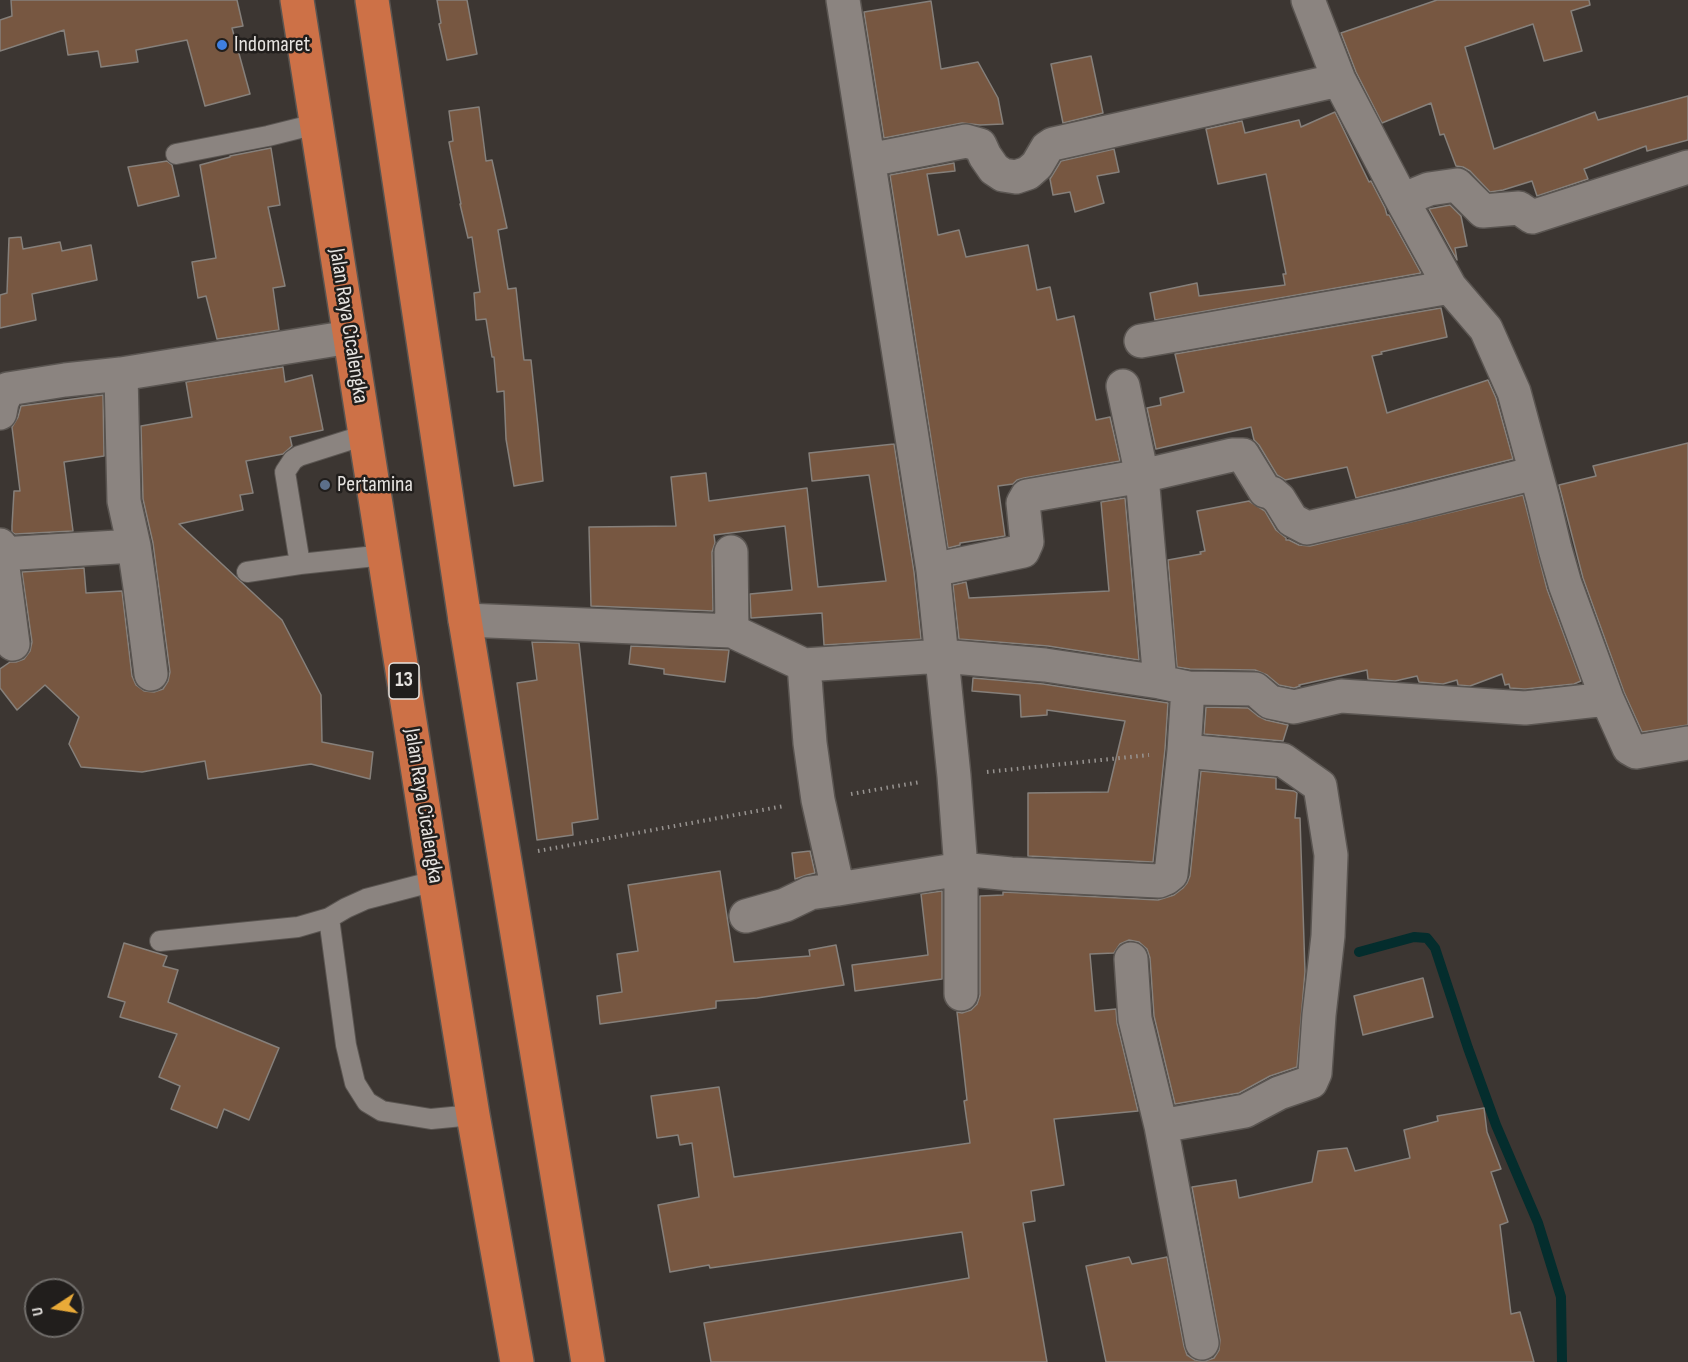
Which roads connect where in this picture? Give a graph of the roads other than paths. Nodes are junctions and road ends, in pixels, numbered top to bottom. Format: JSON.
{"nodes":[{"id":1,"x":297,"y":0,"type":"edge"},
{"id":2,"x":372,"y":0,"type":"edge"},
{"id":3,"x":843,"y":0,"type":"edge"},
{"id":4,"x":1308,"y":0,"type":"edge"},
{"id":5,"x":1339,"y":80,"type":"junction"},
{"id":6,"x":316,"y":124,"type":"junction"},
{"id":7,"x":176,"y":154,"type":"dead end"},
{"id":8,"x":868,"y":160,"type":"junction"},
{"id":9,"x":1688,"y":167,"type":"edge"},
{"id":10,"x":1402,"y":200,"type":"junction"},
{"id":11,"x":1450,"y":287,"type":"junction"},
{"id":12,"x":350,"y":337,"type":"junction"},
{"id":13,"x":1141,"y":341,"type":"dead end"},
{"id":14,"x":121,"y":374,"type":"junction"},
{"id":15,"x":1123,"y":386,"type":"dead end"},
{"id":16,"x":0,"y":412,"type":"edge"},
{"id":17,"x":365,"y":435,"type":"junction"},
{"id":18,"x":1536,"y":473,"type":"junction"},
{"id":19,"x":1142,"y":476,"type":"junction"},
{"id":20,"x":134,"y":546,"type":"junction"},
{"id":21,"x":1,"y":549,"type":"edge"},
{"id":22,"x":731,"y":552,"type":"dead end"},
{"id":23,"x":385,"y":555,"type":"junction"},
{"id":24,"x":300,"y":564,"type":"junction"},
{"id":25,"x":933,"y":570,"type":"junction"},
{"id":26,"x":247,"y":572,"type":"dead end"},
{"id":27,"x":465,"y":620,"type":"junction"},
{"id":28,"x":732,"y":631,"type":"junction"},
{"id":29,"x":13,"y":644,"type":"dead end"},
{"id":30,"x":942,"y":656,"type":"junction"},
{"id":31,"x":804,"y":665,"type":"junction"},
{"id":32,"x":151,"y":674,"type":"dead end"},
{"id":33,"x":1174,"y":685,"type":"junction"},
{"id":34,"x":1607,"y":699,"type":"junction"},
{"id":35,"x":1688,"y":743,"type":"edge"},
{"id":36,"x":1184,"y":751,"type":"junction"},
{"id":37,"x":961,"y":869,"type":"junction"},
{"id":38,"x":435,"y":881,"type":"junction"},
{"id":39,"x":838,"y":889,"type":"junction"},
{"id":40,"x":746,"y":916,"type":"dead end"},
{"id":41,"x":330,"y":918,"type":"junction"},
{"id":42,"x":160,"y":941,"type":"dead end"},
{"id":43,"x":1131,"y":959,"type":"dead end"},
{"id":44,"x":961,"y":994,"type":"dead end"},
{"id":45,"x":473,"y":1115,"type":"junction"},
{"id":46,"x":1161,"y":1126,"type":"junction"},
{"id":47,"x":1202,"y":1343,"type":"dead end"},
{"id":48,"x":517,"y":1362,"type":"edge"},
{"id":49,"x":588,"y":1362,"type":"edge"}],
"edges":[{"from":1,"to":6,"type":"highway","name":"Jalan Raya Cicalengka","number":"13"},
{"from":2,"to":27,"type":"highway"},
{"from":3,"to":8,"type":"street"},
{"from":4,"to":5,"type":"street"},
{"from":5,"to":8,"type":"street"},
{"from":5,"to":10,"type":"street"},
{"from":6,"to":7,"type":"lane"},
{"from":6,"to":12,"type":"highway","name":"Jalan Raya Cicalengka","number":"13"},
{"from":8,"to":25,"type":"street"},
{"from":9,"to":10,"type":"street"},
{"from":10,"to":11,"type":"street"},
{"from":11,"to":13,"type":"street"},
{"from":11,"to":18,"type":"street"},
{"from":12,"to":14,"type":"street"},
{"from":12,"to":17,"type":"highway","name":"Jalan Raya Cicalengka","number":"13"},
{"from":14,"to":16,"type":"street"},
{"from":14,"to":20,"type":"street"},
{"from":15,"to":19,"type":"street"},
{"from":17,"to":23,"type":"highway","name":"Jalan Raya Cicalengka","number":"13"},
{"from":17,"to":24,"type":"lane"},
{"from":18,"to":19,"type":"street"},
{"from":18,"to":34,"type":"street"},
{"from":19,"to":25,"type":"street"},
{"from":19,"to":33,"type":"street"},
{"from":20,"to":21,"type":"street"},
{"from":20,"to":32,"type":"street"},
{"from":21,"to":29,"type":"street"},
{"from":22,"to":28,"type":"street"},
{"from":23,"to":24,"type":"lane"},
{"from":23,"to":38,"type":"highway","name":"Jalan Raya Cicalengka","number":"13"},
{"from":24,"to":26,"type":"lane"},
{"from":25,"to":30,"type":"street"},
{"from":27,"to":28,"type":"street"},
{"from":27,"to":49,"type":"highway"},
{"from":28,"to":31,"type":"street"},
{"from":30,"to":31,"type":"street"},
{"from":30,"to":33,"type":"street"},
{"from":30,"to":37,"type":"street"},
{"from":31,"to":39,"type":"street"},
{"from":33,"to":34,"type":"street"},
{"from":33,"to":36,"type":"street"},
{"from":34,"to":35,"type":"street"},
{"from":36,"to":37,"type":"street"},
{"from":36,"to":46,"type":"street"},
{"from":37,"to":39,"type":"street"},
{"from":37,"to":44,"type":"street"},
{"from":38,"to":41,"type":"lane"},
{"from":38,"to":45,"type":"highway","name":"Jalan Raya Cicalengka","number":"13"},
{"from":39,"to":40,"type":"street"},
{"from":41,"to":42,"type":"lane"},
{"from":41,"to":45,"type":"lane"},
{"from":43,"to":46,"type":"street"},
{"from":45,"to":48,"type":"highway","name":"Jalan Raya Cicalengka","number":"13"},
{"from":46,"to":47,"type":"street"}]}
